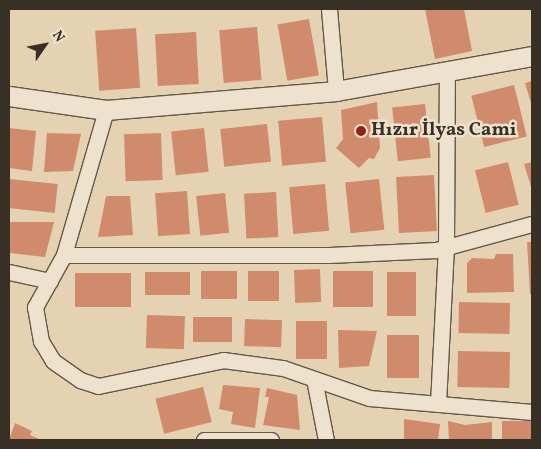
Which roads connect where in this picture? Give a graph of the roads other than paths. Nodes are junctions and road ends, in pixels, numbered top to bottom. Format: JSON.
{"nodes":[{"id":1,"x":329,"y":9,"type":"edge"},
{"id":2,"x":532,"y":56,"type":"edge"},
{"id":3,"x":447,"y":73,"type":"junction"},
{"id":4,"x":336,"y":91,"type":"junction"},
{"id":5,"x":9,"y":96,"type":"edge"},
{"id":6,"x":106,"y":110,"type":"junction"},
{"id":7,"x":532,"y":224,"type":"edge"},
{"id":8,"x":446,"y":247,"type":"junction"},
{"id":9,"x":64,"y":255,"type":"junction"},
{"id":10,"x":9,"y":272,"type":"edge"},
{"id":11,"x":50,"y":281,"type":"junction"},
{"id":12,"x":314,"y":379,"type":"junction"},
{"id":13,"x":438,"y":404,"type":"junction"},
{"id":14,"x":532,"y":412,"type":"edge"},
{"id":15,"x":204,"y":440,"type":"edge"},
{"id":16,"x":271,"y":440,"type":"edge"},
{"id":17,"x":326,"y":440,"type":"edge"}],
"edges":[{"from":1,"to":4,"type":"street"},
{"from":2,"to":3,"type":"street"},
{"from":3,"to":4,"type":"street"},
{"from":3,"to":8,"type":"street"},
{"from":4,"to":6,"type":"street"},
{"from":5,"to":6,"type":"street"},
{"from":6,"to":9,"type":"street"},
{"from":7,"to":8,"type":"street"},
{"from":8,"to":9,"type":"street"},
{"from":8,"to":13,"type":"street"},
{"from":9,"to":11,"type":"street"},
{"from":10,"to":11,"type":"street"},
{"from":11,"to":12,"type":"street"},
{"from":12,"to":13,"type":"street"},
{"from":12,"to":17,"type":"street"},
{"from":13,"to":14,"type":"street"},
{"from":15,"to":16,"type":"street"}]}
